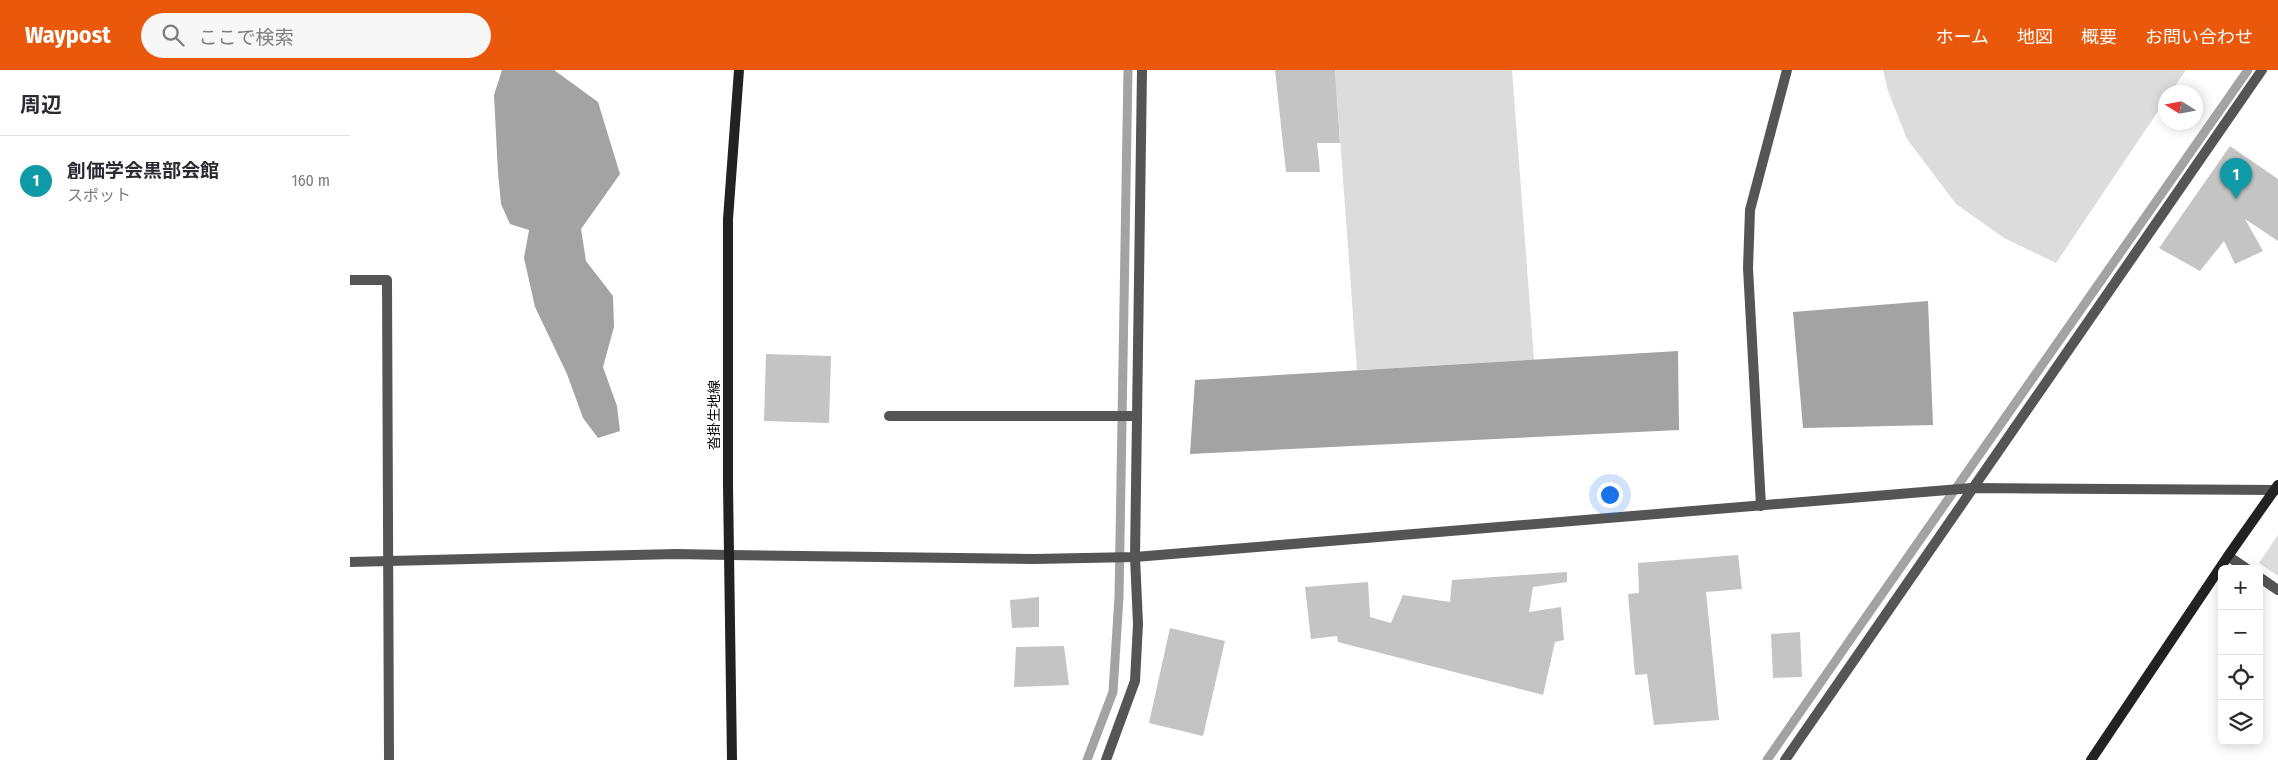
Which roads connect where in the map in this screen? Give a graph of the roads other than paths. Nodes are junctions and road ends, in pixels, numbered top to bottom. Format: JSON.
{"nodes":[{"id":1,"x":739,"y":70,"type":"edge"},
{"id":2,"x":1142,"y":70,"type":"edge"},
{"id":3,"x":1787,"y":70,"type":"edge"},
{"id":4,"x":2262,"y":70,"type":"edge"},
{"id":5,"x":350,"y":280,"type":"edge"},
{"id":6,"x":889,"y":416,"type":"dead end"},
{"id":7,"x":1137,"y":416,"type":"junction"},
{"id":8,"x":1972,"y":488,"type":"junction"},
{"id":9,"x":2277,"y":488,"type":"edge"},
{"id":10,"x":1761,"y":506,"type":"junction"},
{"id":11,"x":729,"y":555,"type":"junction"},
{"id":12,"x":2228,"y":556,"type":"junction"},
{"id":13,"x":1135,"y":557,"type":"junction"},
{"id":14,"x":387,"y":561,"type":"junction"},
{"id":15,"x":350,"y":562,"type":"edge"},
{"id":16,"x":2241,"y":565,"type":"edge"},
{"id":17,"x":2263,"y":580,"type":"edge"},
{"id":18,"x":2278,"y":590,"type":"edge"},
{"id":19,"x":389,"y":760,"type":"edge"},
{"id":20,"x":732,"y":760,"type":"edge"},
{"id":21,"x":1106,"y":760,"type":"edge"},
{"id":22,"x":1785,"y":760,"type":"edge"},
{"id":23,"x":2092,"y":760,"type":"edge"}],
"edges":[{"from":1,"to":11,"type":"main road","name":"沓掛生地線"},
{"from":2,"to":7,"type":"street"},
{"from":3,"to":10,"type":"street"},
{"from":4,"to":8,"type":"street"},
{"from":5,"to":14,"type":"street"},
{"from":6,"to":7,"type":"street"},
{"from":7,"to":13,"type":"street"},
{"from":8,"to":9,"type":"street"},
{"from":8,"to":10,"type":"street"},
{"from":8,"to":22,"type":"street"},
{"from":9,"to":12,"type":"main road"},
{"from":10,"to":13,"type":"street"},
{"from":11,"to":13,"type":"street"},
{"from":11,"to":14,"type":"street"},
{"from":11,"to":20,"type":"main road","name":"沓掛生地線"},
{"from":12,"to":16,"type":"street"},
{"from":12,"to":23,"type":"main road"},
{"from":13,"to":21,"type":"street"},
{"from":14,"to":15,"type":"street"},
{"from":14,"to":19,"type":"street"},
{"from":17,"to":18,"type":"street"}]}
